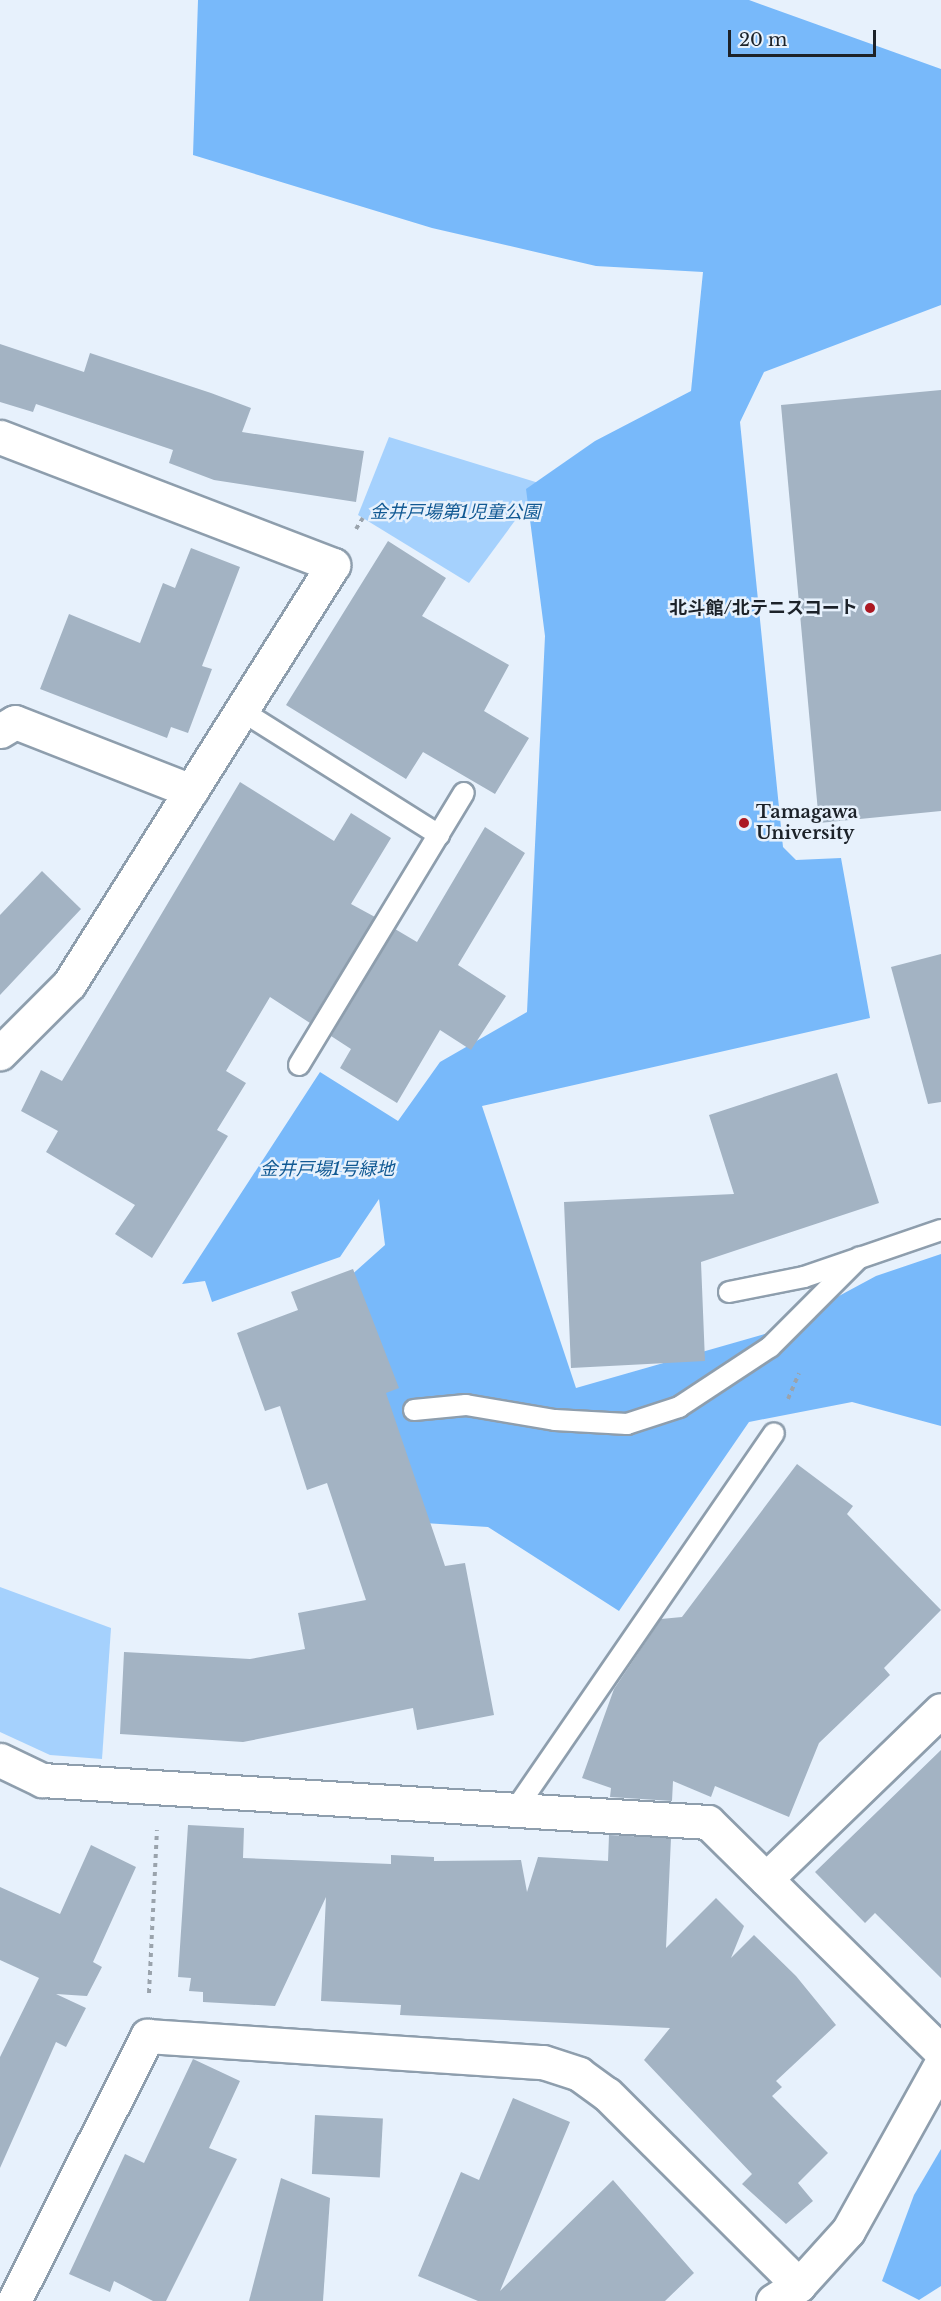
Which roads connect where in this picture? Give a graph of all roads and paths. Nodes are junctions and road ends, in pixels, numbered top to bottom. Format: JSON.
{"nodes":[{"id":1,"x":0,"y":437,"type":"edge"},
{"id":2,"x":242,"y":711,"type":"junction"},
{"id":3,"x":0,"y":731,"type":"edge"},
{"id":4,"x":191,"y":791,"type":"junction"},
{"id":5,"x":464,"y":793,"type":"dead end"},
{"id":6,"x":439,"y":835,"type":"junction"},
{"id":7,"x":0,"y":1053,"type":"edge"},
{"id":8,"x":299,"y":1065,"type":"dead end"},
{"id":9,"x":941,"y":1230,"type":"edge"},
{"id":10,"x":860,"y":1257,"type":"junction"},
{"id":11,"x":729,"y":1292,"type":"dead end"},
{"id":12,"x":414,"y":1410,"type":"dead end"},
{"id":13,"x":774,"y":1433,"type":"dead end"},
{"id":14,"x":941,"y":1710,"type":"edge"},
{"id":15,"x":0,"y":1760,"type":"edge"},
{"id":16,"x":160,"y":1787,"type":"junction"},
{"id":17,"x":515,"y":1810,"type":"junction"},
{"id":18,"x":766,"y":1879,"type":"junction"},
{"id":19,"x":147,"y":2036,"type":"junction"},
{"id":20,"x":941,"y":2052,"type":"edge"},
{"id":21,"x":941,"y":2064,"type":"edge"},
{"id":22,"x":786,"y":2293,"type":"edge"},
{"id":23,"x":14,"y":2301,"type":"edge"}],
"edges":[{"from":1,"to":2,"type":"street"},
{"from":2,"to":4,"type":"street"},
{"from":2,"to":6,"type":"lane"},
{"from":3,"to":4,"type":"street"},
{"from":4,"to":7,"type":"street"},
{"from":5,"to":6,"type":"lane"},
{"from":6,"to":8,"type":"lane"},
{"from":9,"to":10,"type":"lane"},
{"from":10,"to":11,"type":"lane"},
{"from":10,"to":12,"type":"lane"},
{"from":13,"to":17,"type":"lane"},
{"from":14,"to":18,"type":"street"},
{"from":15,"to":16,"type":"street"},
{"from":16,"to":17,"type":"street"},
{"from":16,"to":19,"type":"path"},
{"from":17,"to":18,"type":"street"},
{"from":18,"to":20,"type":"street"},
{"from":19,"to":22,"type":"street"},
{"from":19,"to":23,"type":"street"},
{"from":21,"to":22,"type":"street"}]}
